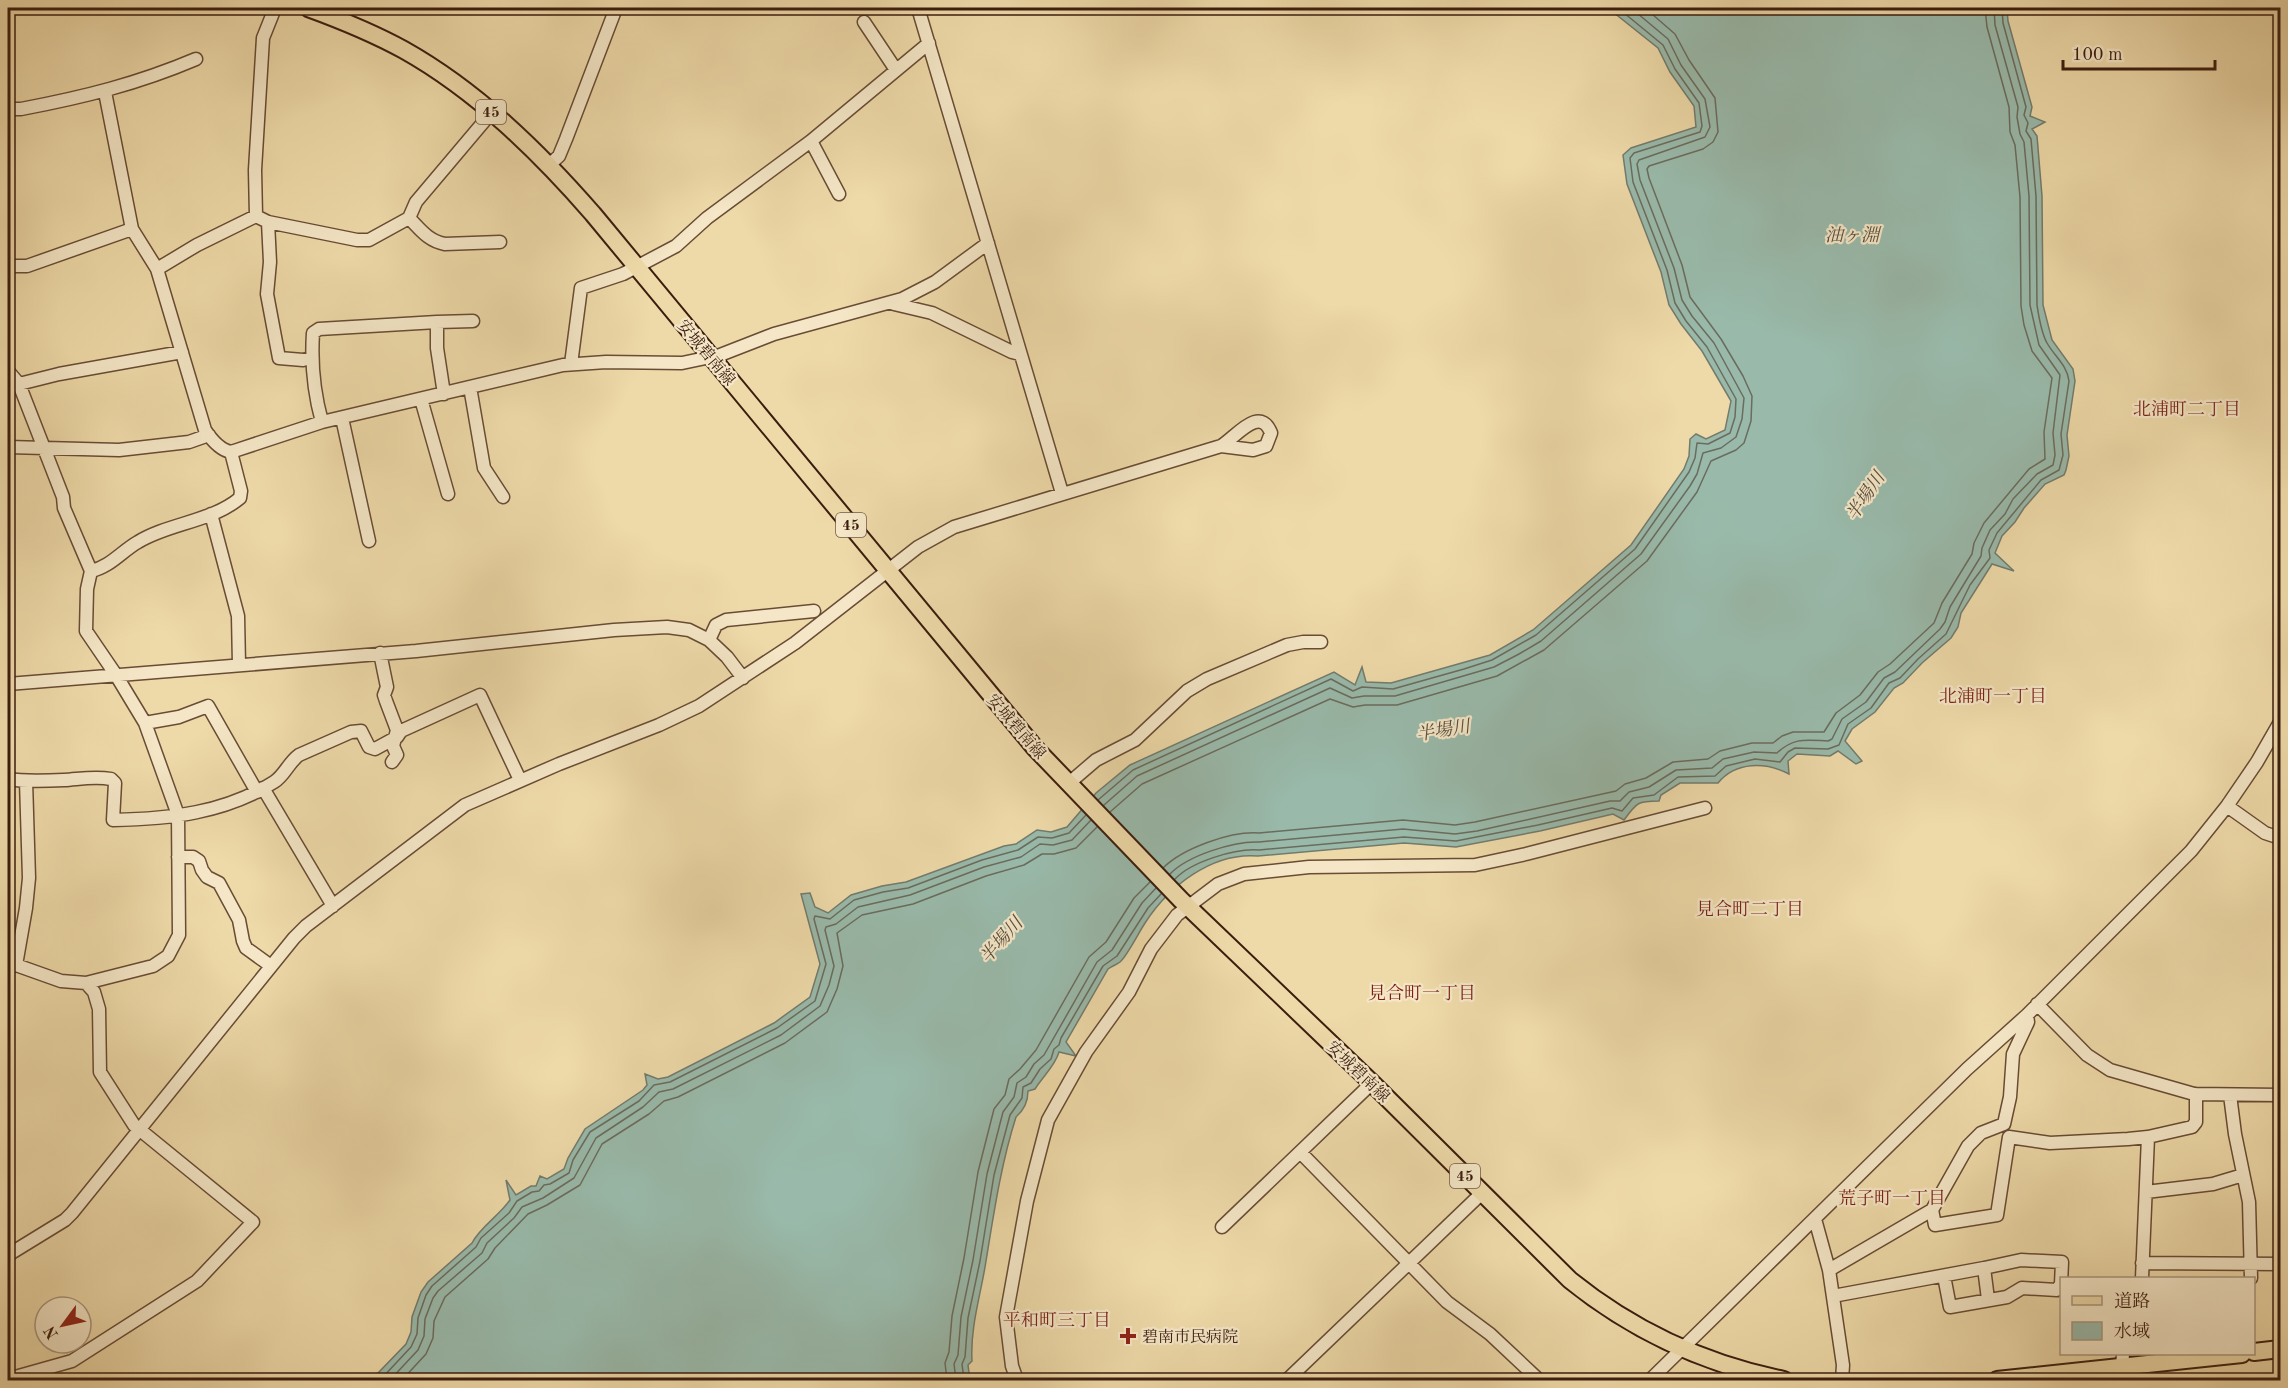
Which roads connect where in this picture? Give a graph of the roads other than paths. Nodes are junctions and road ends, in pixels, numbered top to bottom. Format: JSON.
{"nodes":[{"id":1,"x":275,"y":8,"type":"edge"},
{"id":2,"x":308,"y":8,"type":"edge"},
{"id":3,"x":616,"y":8,"type":"edge"},
{"id":4,"x":918,"y":8,"type":"edge"},
{"id":5,"x":864,"y":22,"type":"dead end"},
{"id":6,"x":929,"y":43,"type":"junction"},
{"id":7,"x":196,"y":59,"type":"dead end"},
{"id":8,"x":896,"y":70,"type":"junction"},
{"id":9,"x":105,"y":92,"type":"junction"},
{"id":10,"x":8,"y":109,"type":"edge"},
{"id":11,"x":492,"y":112,"type":"junction"},
{"id":12,"x":811,"y":141,"type":"junction"},
{"id":13,"x":549,"y":165,"type":"junction"},
{"id":14,"x":839,"y":194,"type":"dead end"},
{"id":15,"x":256,"y":216,"type":"junction"},
{"id":16,"x":409,"y":218,"type":"junction"},
{"id":17,"x":268,"y":222,"type":"junction"},
{"id":18,"x":132,"y":229,"type":"junction"},
{"id":19,"x":500,"y":242,"type":"dead end"},
{"id":20,"x":988,"y":243,"type":"junction"},
{"id":21,"x":8,"y":266,"type":"edge"},
{"id":22,"x":636,"y":266,"type":"junction"},
{"id":23,"x":157,"y":269,"type":"junction"},
{"id":24,"x":888,"y":304,"type":"junction"},
{"id":25,"x":473,"y":321,"type":"dead end"},
{"id":26,"x":437,"y":322,"type":"junction"},
{"id":27,"x":182,"y":352,"type":"junction"},
{"id":28,"x":1020,"y":354,"type":"junction"},
{"id":29,"x":711,"y":357,"type":"junction"},
{"id":30,"x":311,"y":358,"type":"junction"},
{"id":31,"x":571,"y":364,"type":"junction"},
{"id":32,"x":8,"y":371,"type":"edge"},
{"id":33,"x":19,"y":384,"type":"junction"},
{"id":34,"x":470,"y":387,"type":"junction"},
{"id":35,"x":444,"y":394,"type":"junction"},
{"id":36,"x":421,"y":399,"type":"junction"},
{"id":37,"x":342,"y":418,"type":"junction"},
{"id":38,"x":322,"y":422,"type":"junction"},
{"id":39,"x":208,"y":435,"type":"junction"},
{"id":40,"x":1221,"y":446,"type":"dead end"},
{"id":41,"x":8,"y":447,"type":"edge"},
{"id":42,"x":44,"y":448,"type":"junction"},
{"id":43,"x":231,"y":452,"type":"junction"},
{"id":44,"x":1062,"y":493,"type":"junction"},
{"id":45,"x":448,"y":494,"type":"dead end"},
{"id":46,"x":503,"y":497,"type":"dead end"},
{"id":47,"x":211,"y":514,"type":"junction"},
{"id":48,"x":369,"y":541,"type":"dead end"},
{"id":49,"x":887,"y":570,"type":"junction"},
{"id":50,"x":91,"y":571,"type":"junction"},
{"id":51,"x":814,"y":611,"type":"dead end"},
{"id":52,"x":709,"y":640,"type":"junction"},
{"id":53,"x":1321,"y":642,"type":"dead end"},
{"id":54,"x":380,"y":653,"type":"junction"},
{"id":55,"x":239,"y":665,"type":"junction"},
{"id":56,"x":116,"y":675,"type":"junction"},
{"id":57,"x":743,"y":678,"type":"junction"},
{"id":58,"x":8,"y":684,"type":"edge"},
{"id":59,"x":2280,"y":722,"type":"edge"},
{"id":60,"x":145,"y":723,"type":"junction"},
{"id":61,"x":397,"y":736,"type":"junction"},
{"id":62,"x":392,"y":762,"type":"dead end"},
{"id":63,"x":8,"y":779,"type":"edge"},
{"id":64,"x":520,"y":780,"type":"junction"},
{"id":65,"x":26,"y":782,"type":"junction"},
{"id":66,"x":1068,"y":784,"type":"junction"},
{"id":67,"x":260,"y":790,"type":"junction"},
{"id":68,"x":2227,"y":806,"type":"junction"},
{"id":69,"x":1705,"y":808,"type":"dead end"},
{"id":70,"x":178,"y":815,"type":"junction"},
{"id":71,"x":2280,"y":838,"type":"edge"},
{"id":72,"x":178,"y":857,"type":"junction"},
{"id":73,"x":1184,"y":903,"type":"junction"},
{"id":74,"x":333,"y":906,"type":"junction"},
{"id":75,"x":12,"y":966,"type":"edge"},
{"id":76,"x":271,"y":966,"type":"junction"},
{"id":77,"x":86,"y":983,"type":"junction"},
{"id":78,"x":2037,"y":1004,"type":"junction"},
{"id":79,"x":2027,"y":1015,"type":"junction"},
{"id":80,"x":1372,"y":1083,"type":"junction"},
{"id":81,"x":2196,"y":1094,"type":"junction"},
{"id":82,"x":2230,"y":1095,"type":"junction"},
{"id":83,"x":2280,"y":1095,"type":"edge"},
{"id":84,"x":138,"y":1129,"type":"junction"},
{"id":85,"x":2148,"y":1137,"type":"junction"},
{"id":86,"x":1301,"y":1153,"type":"junction"},
{"id":87,"x":2243,"y":1175,"type":"junction"},
{"id":88,"x":2146,"y":1192,"type":"junction"},
{"id":89,"x":1482,"y":1193,"type":"junction"},
{"id":90,"x":1932,"y":1210,"type":"junction"},
{"id":91,"x":1815,"y":1219,"type":"junction"},
{"id":92,"x":1222,"y":1227,"type":"dead end"},
{"id":93,"x":8,"y":1255,"type":"edge"},
{"id":94,"x":1410,"y":1262,"type":"junction"},
{"id":95,"x":2142,"y":1263,"type":"junction"},
{"id":96,"x":2280,"y":1264,"type":"edge"},
{"id":97,"x":2251,"y":1265,"type":"junction"},
{"id":98,"x":1984,"y":1268,"type":"junction"},
{"id":99,"x":1829,"y":1270,"type":"junction"},
{"id":100,"x":1944,"y":1276,"type":"junction"},
{"id":101,"x":2061,"y":1277,"type":"edge"},
{"id":102,"x":2142,"y":1277,"type":"edge"},
{"id":103,"x":2251,"y":1277,"type":"edge"},
{"id":104,"x":2060,"y":1286,"type":"edge"},
{"id":105,"x":1833,"y":1296,"type":"junction"},
{"id":106,"x":1988,"y":1299,"type":"junction"},
{"id":107,"x":1683,"y":1349,"type":"junction"},
{"id":108,"x":2280,"y":1349,"type":"edge"},
{"id":109,"x":2255,"y":1352,"type":"edge"},
{"id":110,"x":2208,"y":1355,"type":"edge"},
{"id":111,"x":2122,"y":1360,"type":"edge"},
{"id":112,"x":2098,"y":1375,"type":"edge"},
{"id":113,"x":8,"y":1379,"type":"edge"},
{"id":114,"x":1017,"y":1380,"type":"edge"},
{"id":115,"x":1287,"y":1380,"type":"edge"},
{"id":116,"x":1539,"y":1380,"type":"edge"},
{"id":117,"x":1650,"y":1380,"type":"edge"},
{"id":118,"x":1784,"y":1380,"type":"edge"},
{"id":119,"x":1842,"y":1380,"type":"edge"},
{"id":120,"x":1997,"y":1380,"type":"edge"}],
"edges":[{"from":1,"to":15,"type":"street"},
{"from":2,"to":11,"type":"main road","name":"安城碧南線","number":"45"},
{"from":3,"to":13,"type":"street"},
{"from":4,"to":6,"type":"street"},
{"from":5,"to":8,"type":"street"},
{"from":6,"to":8,"type":"street"},
{"from":6,"to":20,"type":"street"},
{"from":7,"to":9,"type":"street"},
{"from":8,"to":12,"type":"street"},
{"from":9,"to":10,"type":"street"},
{"from":9,"to":18,"type":"street"},
{"from":11,"to":13,"type":"main road","name":"安城碧南線","number":"45"},
{"from":11,"to":16,"type":"street"},
{"from":12,"to":14,"type":"street"},
{"from":12,"to":22,"type":"street"},
{"from":13,"to":22,"type":"main road","name":"安城碧南線","number":"45"},
{"from":15,"to":17,"type":"street"},
{"from":15,"to":23,"type":"street"},
{"from":16,"to":17,"type":"street"},
{"from":16,"to":19,"type":"street"},
{"from":17,"to":30,"type":"street"},
{"from":18,"to":21,"type":"street"},
{"from":18,"to":23,"type":"street"},
{"from":20,"to":24,"type":"street"},
{"from":20,"to":28,"type":"street"},
{"from":22,"to":29,"type":"main road","name":"安城碧南線","number":"45"},
{"from":22,"to":31,"type":"street"},
{"from":23,"to":27,"type":"street"},
{"from":24,"to":28,"type":"street"},
{"from":24,"to":29,"type":"street"},
{"from":25,"to":26,"type":"street"},
{"from":26,"to":30,"type":"street"},
{"from":26,"to":35,"type":"street"},
{"from":27,"to":33,"type":"street"},
{"from":27,"to":39,"type":"street"},
{"from":28,"to":44,"type":"street"},
{"from":29,"to":31,"type":"street"},
{"from":29,"to":49,"type":"main road","name":"安城碧南線","number":"45"},
{"from":30,"to":38,"type":"street"},
{"from":31,"to":34,"type":"street"},
{"from":32,"to":33,"type":"street"},
{"from":33,"to":42,"type":"street"},
{"from":34,"to":35,"type":"street"},
{"from":34,"to":46,"type":"street"},
{"from":35,"to":36,"type":"street"},
{"from":36,"to":37,"type":"street"},
{"from":36,"to":45,"type":"street"},
{"from":37,"to":38,"type":"street"},
{"from":37,"to":48,"type":"street"},
{"from":38,"to":43,"type":"street"},
{"from":39,"to":42,"type":"street"},
{"from":39,"to":43,"type":"street"},
{"from":40,"to":44,"type":"street"},
{"from":41,"to":42,"type":"street"},
{"from":42,"to":50,"type":"street"},
{"from":43,"to":47,"type":"street"},
{"from":44,"to":49,"type":"street"},
{"from":47,"to":50,"type":"street"},
{"from":47,"to":55,"type":"street"},
{"from":49,"to":57,"type":"street"},
{"from":49,"to":66,"type":"main road","name":"安城碧南線","number":"45"},
{"from":50,"to":56,"type":"street"},
{"from":51,"to":52,"type":"street"},
{"from":52,"to":54,"type":"street"},
{"from":52,"to":57,"type":"street"},
{"from":53,"to":66,"type":"street"},
{"from":54,"to":55,"type":"street"},
{"from":54,"to":61,"type":"street"},
{"from":55,"to":56,"type":"street"},
{"from":56,"to":58,"type":"street"},
{"from":56,"to":60,"type":"street"},
{"from":57,"to":64,"type":"street"},
{"from":59,"to":68,"type":"street"},
{"from":60,"to":67,"type":"street"},
{"from":60,"to":70,"type":"street"},
{"from":61,"to":62,"type":"street"},
{"from":61,"to":64,"type":"street"},
{"from":61,"to":67,"type":"street"},
{"from":63,"to":65,"type":"street"},
{"from":64,"to":74,"type":"street"},
{"from":65,"to":70,"type":"street"},
{"from":65,"to":75,"type":"street"},
{"from":66,"to":73,"type":"main road","name":"安城碧南線","number":"45"},
{"from":67,"to":70,"type":"street"},
{"from":67,"to":74,"type":"street"},
{"from":68,"to":71,"type":"street"},
{"from":68,"to":78,"type":"street"},
{"from":69,"to":73,"type":"street"},
{"from":70,"to":72,"type":"street"},
{"from":72,"to":76,"type":"street"},
{"from":72,"to":77,"type":"street"},
{"from":73,"to":80,"type":"main road","name":"安城碧南線","number":"45"},
{"from":73,"to":114,"type":"street"},
{"from":74,"to":76,"type":"street"},
{"from":75,"to":77,"type":"street"},
{"from":76,"to":84,"type":"street"},
{"from":77,"to":84,"type":"street"},
{"from":78,"to":79,"type":"street"},
{"from":78,"to":81,"type":"street"},
{"from":79,"to":90,"type":"street"},
{"from":79,"to":91,"type":"street"},
{"from":80,"to":86,"type":"street"},
{"from":80,"to":89,"type":"main road","name":"安城碧南線","number":"45"},
{"from":81,"to":82,"type":"street"},
{"from":81,"to":85,"type":"street"},
{"from":82,"to":83,"type":"street"},
{"from":82,"to":87,"type":"street"},
{"from":84,"to":93,"type":"street"},
{"from":84,"to":113,"type":"street"},
{"from":85,"to":88,"type":"street"},
{"from":85,"to":90,"type":"street"},
{"from":86,"to":92,"type":"street"},
{"from":86,"to":94,"type":"street"},
{"from":87,"to":88,"type":"street"},
{"from":87,"to":97,"type":"street"},
{"from":88,"to":95,"type":"street"},
{"from":89,"to":94,"type":"street"},
{"from":89,"to":107,"type":"main road","name":"安城碧南線","number":"45"},
{"from":90,"to":99,"type":"street"},
{"from":91,"to":99,"type":"street"},
{"from":91,"to":107,"type":"street"},
{"from":94,"to":115,"type":"street"},
{"from":94,"to":116,"type":"street"},
{"from":95,"to":97,"type":"street"},
{"from":95,"to":102,"type":"street"},
{"from":96,"to":97,"type":"street"},
{"from":97,"to":103,"type":"street"},
{"from":98,"to":100,"type":"street"},
{"from":98,"to":101,"type":"street"},
{"from":98,"to":106,"type":"street"},
{"from":99,"to":105,"type":"street"},
{"from":100,"to":105,"type":"street"},
{"from":100,"to":106,"type":"street"},
{"from":104,"to":106,"type":"street"},
{"from":105,"to":119,"type":"street"},
{"from":107,"to":117,"type":"street"},
{"from":107,"to":118,"type":"main road","name":"安城碧南線","number":"45"},
{"from":108,"to":109,"type":"main road"},
{"from":110,"to":111,"type":"main road"},
{"from":111,"to":112,"type":"main road"},
{"from":112,"to":120,"type":"main road"}]}
